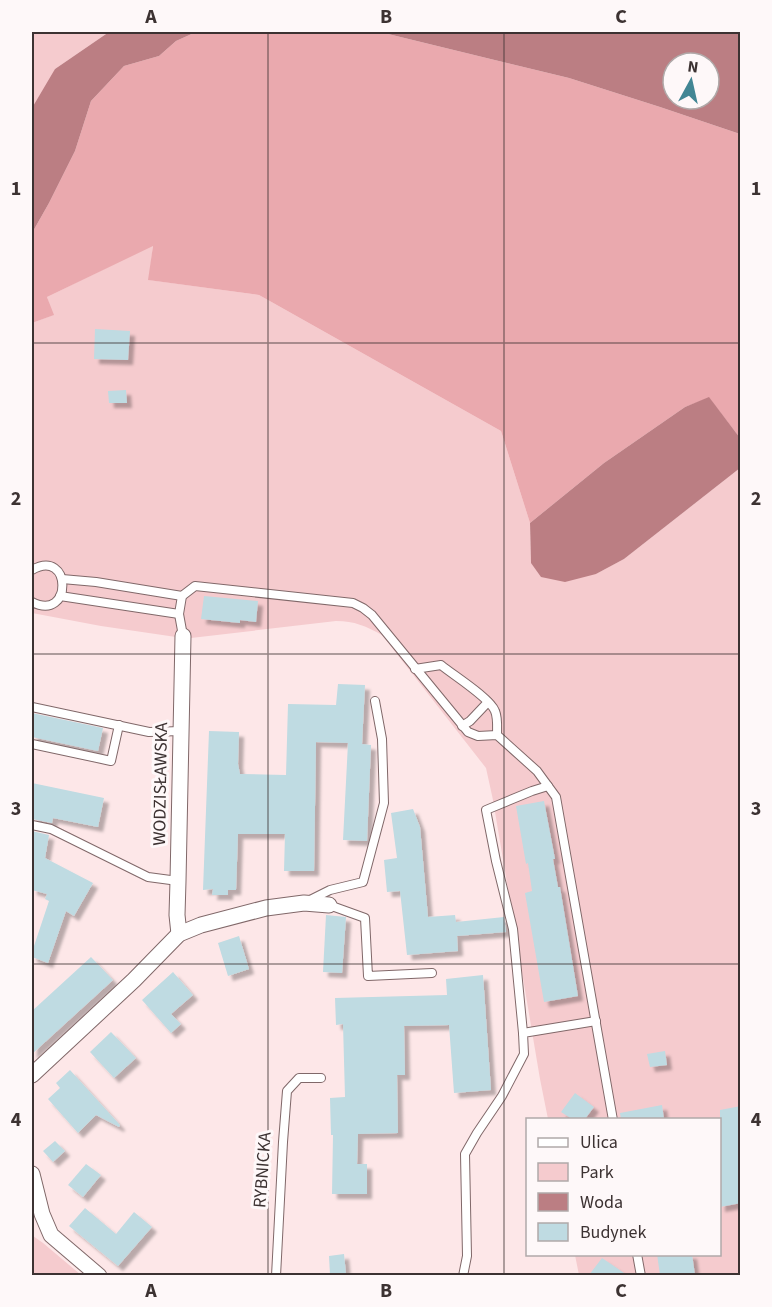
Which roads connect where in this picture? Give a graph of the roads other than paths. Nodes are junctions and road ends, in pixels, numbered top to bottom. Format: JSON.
{"nodes":[{"id":1,"x":32,"y":570,"type":"edge"},
{"id":2,"x":62,"y":579,"type":"junction"},
{"id":3,"x":182,"y":596,"type":"junction"},
{"id":4,"x":60,"y":597,"type":"junction"},
{"id":5,"x":32,"y":602,"type":"edge"},
{"id":6,"x":179,"y":614,"type":"junction"},
{"id":7,"x":183,"y":636,"type":"joint"},
{"id":8,"x":415,"y":669,"type":"junction"},
{"id":9,"x":375,"y":701,"type":"dead end"},
{"id":10,"x":488,"y":702,"type":"junction"},
{"id":11,"x":32,"y":706,"type":"edge"},
{"id":12,"x":119,"y":725,"type":"junction"},
{"id":13,"x":462,"y":726,"type":"junction"},
{"id":14,"x":181,"y":731,"type":"junction"},
{"id":15,"x":496,"y":735,"type":"junction"},
{"id":16,"x":32,"y":744,"type":"edge"},
{"id":17,"x":548,"y":786,"type":"junction"},
{"id":18,"x":32,"y":825,"type":"edge"},
{"id":19,"x":178,"y":880,"type":"junction"},
{"id":20,"x":304,"y":903,"type":"junction"},
{"id":21,"x":329,"y":904,"type":"joint"},
{"id":22,"x":179,"y":934,"type":"junction"},
{"id":23,"x":432,"y":974,"type":"dead end"},
{"id":24,"x":596,"y":1021,"type":"junction"},
{"id":25,"x":523,"y":1033,"type":"junction"},
{"id":26,"x":32,"y":1075,"type":"edge"},
{"id":27,"x":321,"y":1078,"type":"dead end"},
{"id":28,"x":613,"y":1118,"type":"edge"},
{"id":29,"x":32,"y":1174,"type":"edge"},
{"id":30,"x":37,"y":1217,"type":"edge"},
{"id":31,"x":637,"y":1256,"type":"edge"},
{"id":32,"x":99,"y":1275,"type":"edge"},
{"id":33,"x":276,"y":1275,"type":"edge"},
{"id":34,"x":463,"y":1275,"type":"edge"},
{"id":35,"x":641,"y":1275,"type":"edge"}],
"edges":[{"from":1,"to":2,"type":"lane"},
{"from":2,"to":3,"type":"lane"},
{"from":2,"to":4,"type":"lane"},
{"from":3,"to":6,"type":"lane"},
{"from":3,"to":8,"type":"lane"},
{"from":4,"to":5,"type":"lane"},
{"from":4,"to":6,"type":"lane"},
{"from":6,"to":7,"type":"lane"},
{"from":7,"to":14,"type":"street","name":"WODZISŁAWSKA"},
{"from":8,"to":10,"type":"lane"},
{"from":8,"to":13,"type":"lane"},
{"from":9,"to":20,"type":"lane"},
{"from":10,"to":13,"type":"lane"},
{"from":10,"to":15,"type":"lane"},
{"from":11,"to":12,"type":"lane"},
{"from":12,"to":14,"type":"lane"},
{"from":12,"to":16,"type":"lane"},
{"from":13,"to":15,"type":"lane"},
{"from":14,"to":19,"type":"street","name":"WODZISŁAWSKA"},
{"from":15,"to":17,"type":"lane"},
{"from":17,"to":24,"type":"lane"},
{"from":17,"to":25,"type":"lane"},
{"from":18,"to":19,"type":"lane"},
{"from":19,"to":22,"type":"street","name":"WODZISŁAWSKA"},
{"from":20,"to":21,"type":"street"},
{"from":20,"to":22,"type":"street"},
{"from":21,"to":23,"type":"lane"},
{"from":22,"to":26,"type":"street"},
{"from":24,"to":25,"type":"lane"},
{"from":24,"to":28,"type":"lane"},
{"from":25,"to":34,"type":"lane"},
{"from":27,"to":33,"type":"lane","name":"RYBNICKA"},
{"from":29,"to":30,"type":"street"},
{"from":30,"to":32,"type":"street"},
{"from":31,"to":35,"type":"lane"}]}
